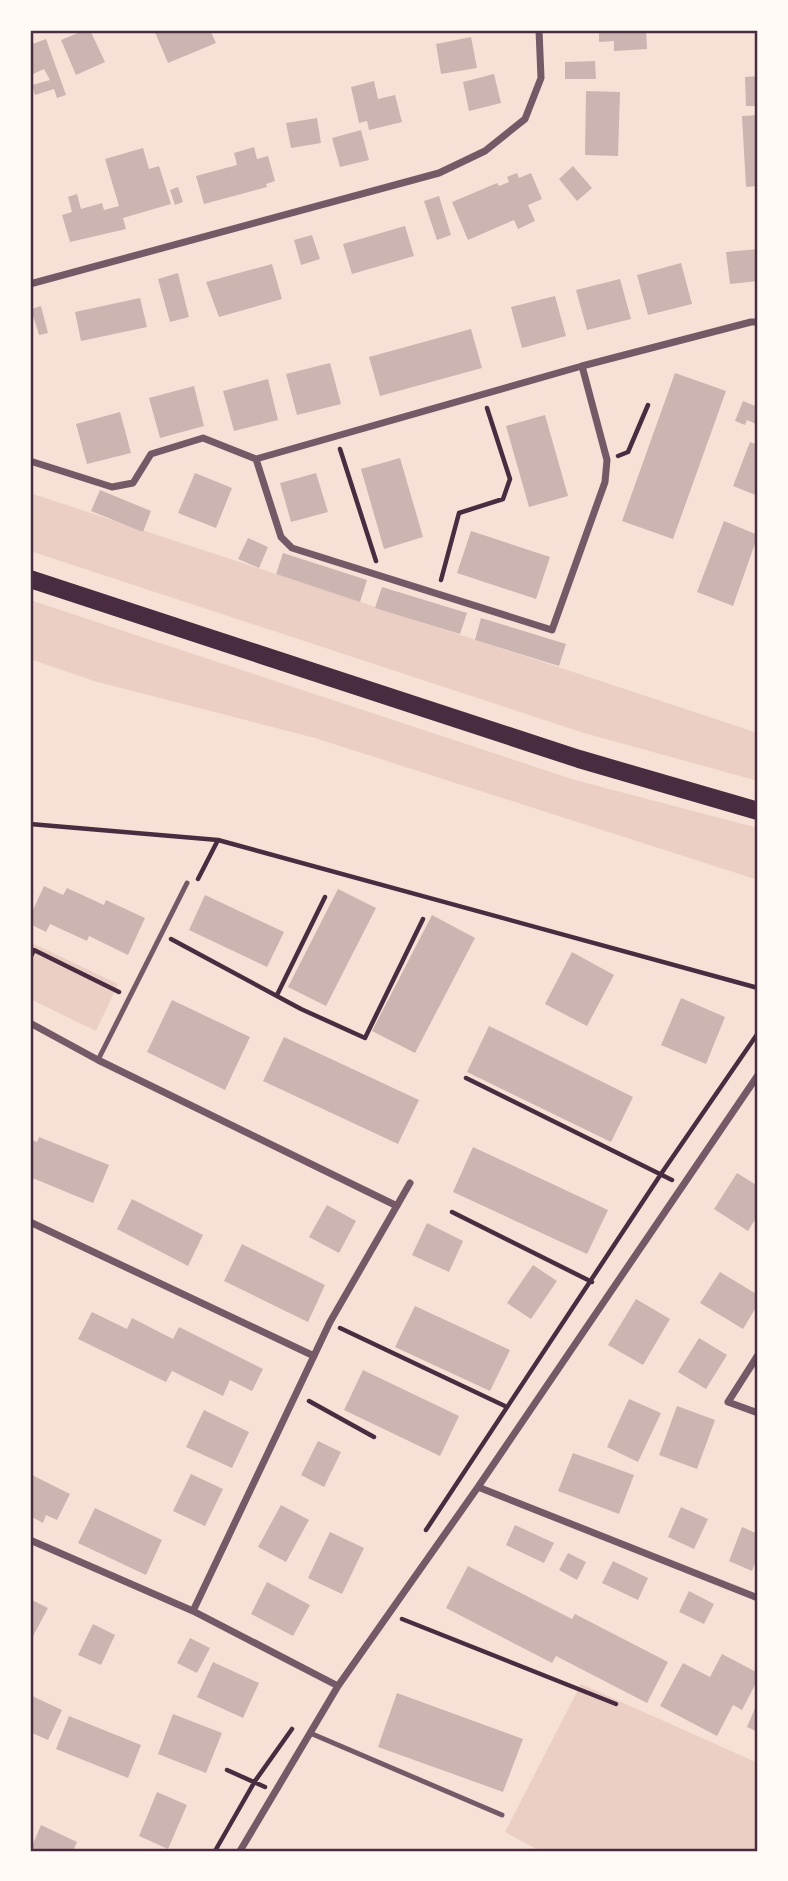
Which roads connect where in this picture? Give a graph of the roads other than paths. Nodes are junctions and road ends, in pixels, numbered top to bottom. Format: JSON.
{"nodes":[{"id":1,"x":539,"y":30,"type":"edge"},
{"id":2,"x":30,"y":284,"type":"edge"},
{"id":3,"x":758,"y":322,"type":"edge"},
{"id":4,"x":582,"y":366,"type":"junction"},
{"id":5,"x":256,"y":459,"type":"junction"},
{"id":6,"x":30,"y":461,"type":"edge"},
{"id":7,"x":30,"y":579,"type":"edge"},
{"id":8,"x":758,"y":811,"type":"edge"},
{"id":9,"x":187,"y":883,"type":"road end"},
{"id":10,"x":30,"y":1023,"type":"edge"},
{"id":11,"x":98,"y":1060,"type":"junction"},
{"id":12,"x":758,"y":1075,"type":"edge"},
{"id":13,"x":410,"y":1182,"type":"dead end"},
{"id":14,"x":397,"y":1206,"type":"junction"},
{"id":15,"x":30,"y":1222,"type":"edge"},
{"id":16,"x":758,"y":1355,"type":"edge"},
{"id":17,"x":313,"y":1356,"type":"junction"},
{"id":18,"x":758,"y":1413,"type":"edge"},
{"id":19,"x":478,"y":1487,"type":"junction"},
{"id":20,"x":30,"y":1540,"type":"edge"},
{"id":21,"x":758,"y":1598,"type":"edge"},
{"id":22,"x":193,"y":1611,"type":"junction"},
{"id":23,"x":338,"y":1686,"type":"junction"},
{"id":24,"x":310,"y":1733,"type":"junction"},
{"id":25,"x":502,"y":1815,"type":"dead end"},
{"id":26,"x":240,"y":1851,"type":"edge"}],
"edges":[{"from":1,"to":2,"type":"street"},
{"from":3,"to":4,"type":"street"},
{"from":4,"to":5,"type":"street"},
{"from":4,"to":5,"type":"street"},
{"from":5,"to":6,"type":"street"},
{"from":7,"to":8,"type":"highway"},
{"from":9,"to":11,"type":"lane"},
{"from":10,"to":11,"type":"street"},
{"from":11,"to":14,"type":"street"},
{"from":12,"to":19,"type":"street"},
{"from":13,"to":14,"type":"street"},
{"from":14,"to":17,"type":"street"},
{"from":15,"to":17,"type":"street"},
{"from":16,"to":18,"type":"street"},
{"from":17,"to":22,"type":"street"},
{"from":19,"to":21,"type":"street"},
{"from":19,"to":23,"type":"street"},
{"from":20,"to":22,"type":"street"},
{"from":22,"to":23,"type":"street"},
{"from":23,"to":24,"type":"street"},
{"from":24,"to":25,"type":"lane"},
{"from":24,"to":26,"type":"street"}]}
